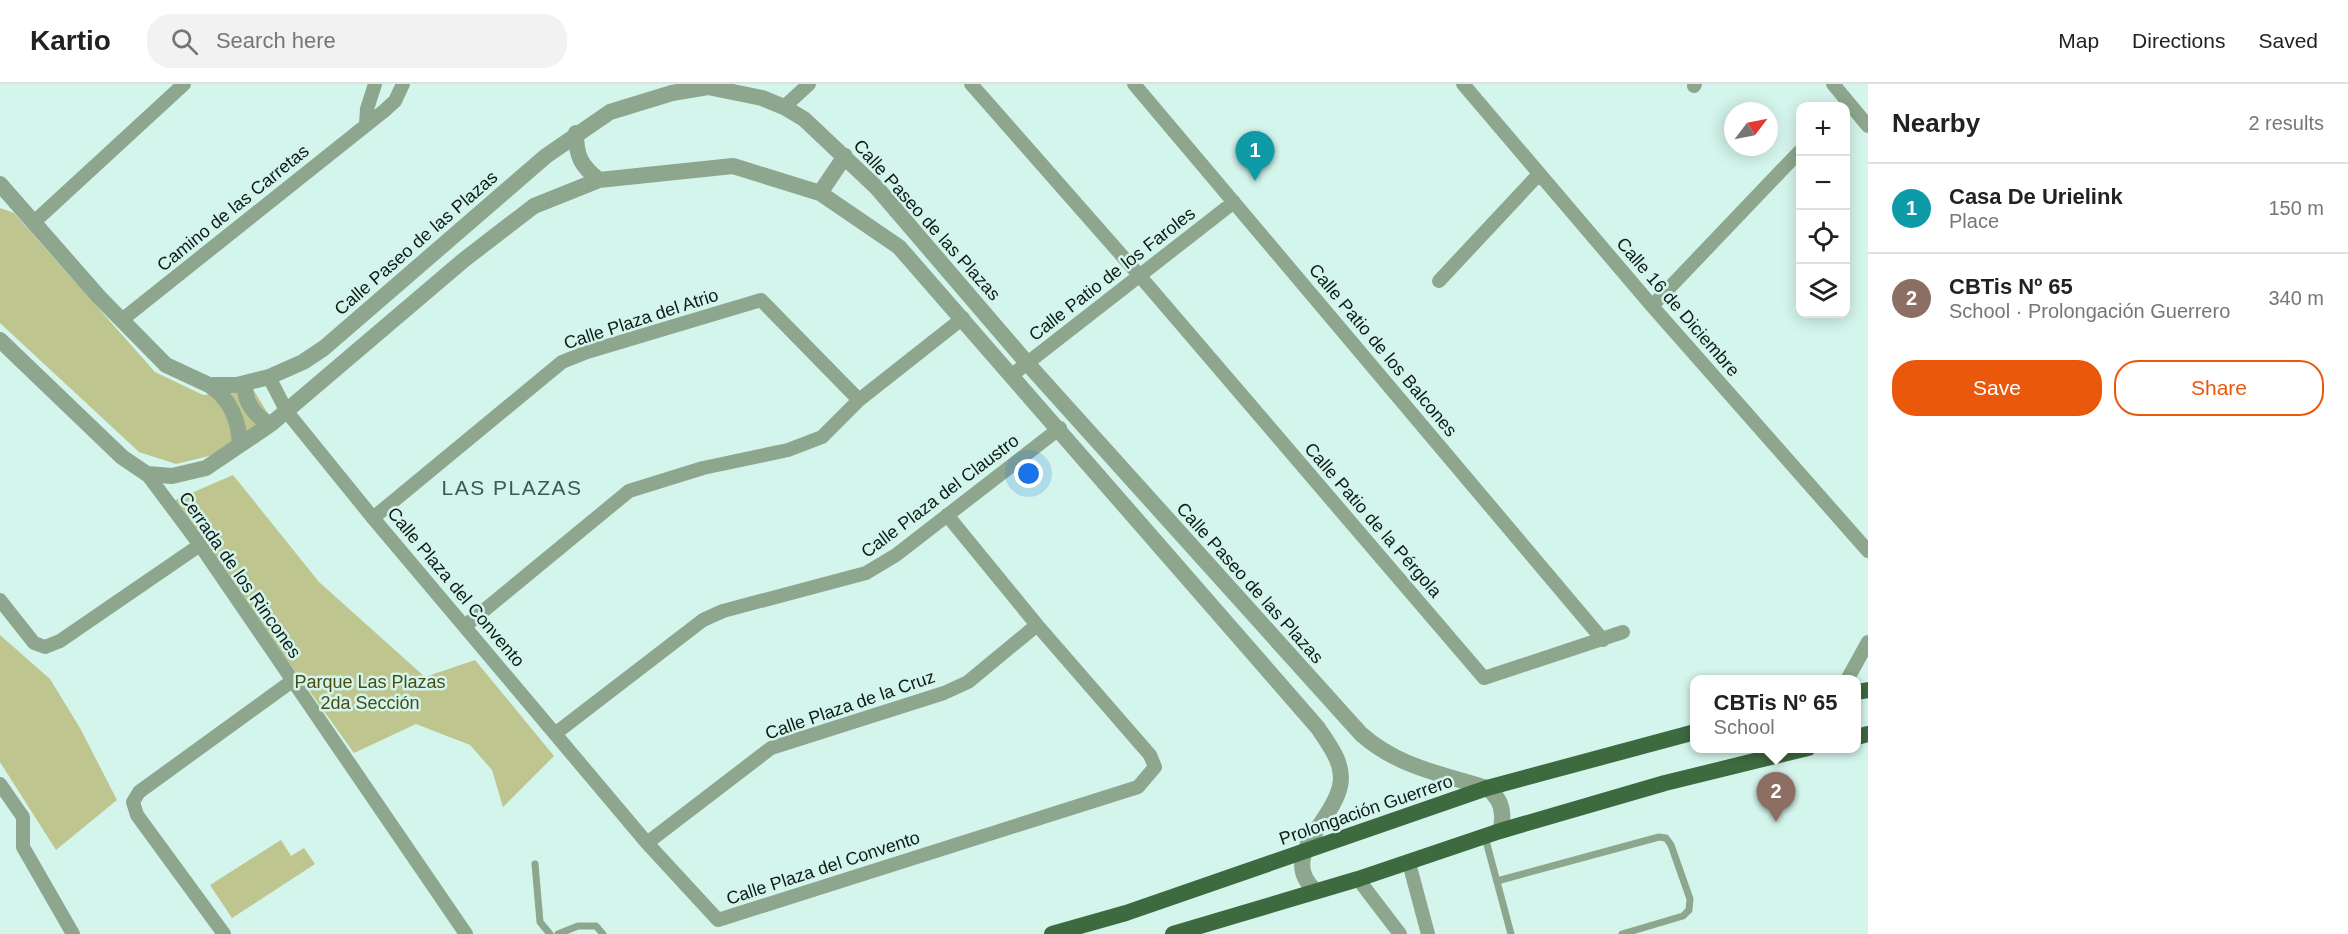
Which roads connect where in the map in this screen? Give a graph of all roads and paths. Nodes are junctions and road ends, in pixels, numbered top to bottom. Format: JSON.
{"nodes":[{"id":1,"x":184,"y":84,"type":"edge"},
{"id":2,"x":375,"y":84,"type":"edge"},
{"id":3,"x":403,"y":84,"type":"edge"},
{"id":4,"x":809,"y":84,"type":"edge"},
{"id":5,"x":971,"y":84,"type":"edge"},
{"id":6,"x":1134,"y":84,"type":"edge"},
{"id":7,"x":1463,"y":84,"type":"edge"},
{"id":8,"x":1833,"y":84,"type":"edge"},
{"id":9,"x":709,"y":86,"type":"edge"},
{"id":10,"x":1844,"y":102,"type":"edge"},
{"id":11,"x":784,"y":107,"type":"junction"},
{"id":12,"x":1850,"y":109,"type":"edge"},
{"id":13,"x":366,"y":125,"type":"junction"},
{"id":14,"x":1868,"y":126,"type":"edge"},
{"id":15,"x":576,"y":133,"type":"junction"},
{"id":16,"x":1796,"y":155,"type":"edge"},
{"id":17,"x":845,"y":156,"type":"junction"},
{"id":18,"x":1539,"y":174,"type":"junction"},
{"id":19,"x":599,"y":180,"type":"junction"},
{"id":20,"x":0,"y":184,"type":"edge"},
{"id":21,"x":820,"y":193,"type":"junction"},
{"id":22,"x":1234,"y":202,"type":"junction"},
{"id":23,"x":33,"y":223,"type":"junction"},
{"id":24,"x":1139,"y":274,"type":"junction"},
{"id":25,"x":1439,"y":281,"type":"dead end"},
{"id":26,"x":1652,"y":306,"type":"junction"},
{"id":27,"x":963,"y":318,"type":"junction"},
{"id":28,"x":123,"y":319,"type":"junction"},
{"id":29,"x":0,"y":340,"type":"edge"},
{"id":30,"x":1027,"y":363,"type":"junction"},
{"id":31,"x":1012,"y":375,"type":"junction"},
{"id":32,"x":269,"y":377,"type":"junction"},
{"id":33,"x":246,"y":383,"type":"junction"},
{"id":34,"x":209,"y":385,"type":"junction"},
{"id":35,"x":859,"y":400,"type":"junction"},
{"id":36,"x":287,"y":412,"type":"junction"},
{"id":37,"x":271,"y":424,"type":"junction"},
{"id":38,"x":1060,"y":428,"type":"junction"},
{"id":39,"x":240,"y":445,"type":"junction"},
{"id":40,"x":147,"y":474,"type":"junction"},
{"id":41,"x":947,"y":515,"type":"junction"},
{"id":42,"x":373,"y":518,"type":"junction"},
{"id":43,"x":200,"y":545,"type":"junction"},
{"id":44,"x":1868,"y":551,"type":"edge"},
{"id":45,"x":0,"y":600,"type":"edge"},
{"id":46,"x":1037,"y":625,"type":"junction"},
{"id":47,"x":465,"y":626,"type":"junction"},
{"id":48,"x":1623,"y":632,"type":"dead end"},
{"id":49,"x":1603,"y":640,"type":"junction"},
{"id":50,"x":1866,"y":644,"type":"edge"},
{"id":51,"x":1868,"y":660,"type":"edge"},
{"id":52,"x":1850,"y":675,"type":"edge"},
{"id":53,"x":292,"y":681,"type":"junction"},
{"id":54,"x":556,"y":733,"type":"junction"},
{"id":55,"x":1690,"y":733,"type":"edge"},
{"id":56,"x":1788,"y":753,"type":"edge"},
{"id":57,"x":0,"y":784,"type":"edge"},
{"id":58,"x":1487,"y":788,"type":"junction"},
{"id":59,"x":1492,"y":834,"type":"junction"},
{"id":60,"x":647,"y":843,"type":"junction"},
{"id":61,"x":1306,"y":850,"type":"junction"},
{"id":62,"x":1409,"y":863,"type":"junction"},
{"id":63,"x":535,"y":864,"type":"dead end"},
{"id":64,"x":1359,"y":879,"type":"junction"},
{"id":65,"x":1497,"y":881,"type":"junction"},
{"id":66,"x":1316,"y":891,"type":"junction"},
{"id":67,"x":1059,"y":933,"type":"edge"},
{"id":68,"x":73,"y":934,"type":"edge"},
{"id":69,"x":224,"y":934,"type":"edge"},
{"id":70,"x":466,"y":934,"type":"edge"},
{"id":71,"x":550,"y":934,"type":"edge"},
{"id":72,"x":558,"y":934,"type":"edge"},
{"id":73,"x":603,"y":934,"type":"edge"},
{"id":74,"x":1173,"y":934,"type":"edge"},
{"id":75,"x":1400,"y":934,"type":"edge"},
{"id":76,"x":1428,"y":934,"type":"edge"},
{"id":77,"x":1511,"y":934,"type":"edge"},
{"id":78,"x":1622,"y":934,"type":"edge"}],
"edges":[{"from":1,"to":23,"type":"street"},
{"from":2,"to":13,"type":"street"},
{"from":3,"to":13,"type":"street","name":"Camino de las Carretas"},
{"from":4,"to":11,"type":"street"},
{"from":5,"to":24,"type":"street"},
{"from":6,"to":22,"type":"street","name":"Calle Patio de los Balcones"},
{"from":7,"to":18,"type":"street","name":"Calle 16 de Diciembre"},
{"from":8,"to":10,"type":"street"},
{"from":9,"to":11,"type":"street","name":"Calle Paseo de las Plazas"},
{"from":9,"to":15,"type":"street","name":"Calle Paseo de las Plazas"},
{"from":11,"to":17,"type":"street","name":"Calle Paseo de las Plazas"},
{"from":12,"to":14,"type":"street"},
{"from":13,"to":28,"type":"street","name":"Camino de las Carretas"},
{"from":15,"to":19,"type":"street"},
{"from":15,"to":32,"type":"street","name":"Calle Paseo de las Plazas"},
{"from":16,"to":26,"type":"street"},
{"from":17,"to":21,"type":"street"},
{"from":17,"to":30,"type":"street","name":"Calle Paseo de las Plazas"},
{"from":18,"to":25,"type":"street"},
{"from":18,"to":26,"type":"street","name":"Calle 16 de Diciembre"},
{"from":19,"to":21,"type":"street"},
{"from":19,"to":36,"type":"street"},
{"from":20,"to":23,"type":"street","name":"Calle Paseo de las Plazas"},
{"from":21,"to":27,"type":"street"},
{"from":22,"to":24,"type":"street","name":"Calle Patio de los Faroles"},
{"from":22,"to":49,"type":"street","name":"Calle Patio de los Balcones"},
{"from":23,"to":28,"type":"street","name":"Calle Paseo de las Plazas"},
{"from":24,"to":30,"type":"street","name":"Calle Patio de los Faroles"},
{"from":24,"to":49,"type":"street","name":"Calle Patio de la Pérgola"},
{"from":26,"to":44,"type":"street","name":"Calle 16 de Diciembre"},
{"from":27,"to":31,"type":"street"},
{"from":27,"to":35,"type":"street"},
{"from":28,"to":34,"type":"street","name":"Calle Paseo de las Plazas"},
{"from":29,"to":40,"type":"street"},
{"from":30,"to":31,"type":"street","name":"Calle Patio de los Faroles"},
{"from":30,"to":58,"type":"street","name":"Calle Paseo de las Plazas"},
{"from":31,"to":38,"type":"street"},
{"from":32,"to":33,"type":"street","name":"Calle Paseo de las Plazas"},
{"from":32,"to":36,"type":"street","name":"Calle Plaza del Convento"},
{"from":33,"to":34,"type":"street","name":"Calle Paseo de las Plazas"},
{"from":33,"to":37,"type":"street"},
{"from":34,"to":39,"type":"street"},
{"from":35,"to":42,"type":"street","name":"Calle Plaza del Atrio"},
{"from":35,"to":47,"type":"street"},
{"from":36,"to":37,"type":"street"},
{"from":36,"to":42,"type":"street","name":"Calle Plaza del Convento"},
{"from":37,"to":39,"type":"street"},
{"from":38,"to":41,"type":"street","name":"Calle Plaza del Claustro"},
{"from":38,"to":61,"type":"street"},
{"from":39,"to":40,"type":"street"},
{"from":40,"to":43,"type":"street","name":"Cerrada de los Rincones"},
{"from":41,"to":46,"type":"street","name":"Calle Plaza del Convento"},
{"from":41,"to":54,"type":"street","name":"Calle Plaza del Claustro"},
{"from":42,"to":47,"type":"street","name":"Calle Plaza del Convento"},
{"from":43,"to":45,"type":"street"},
{"from":43,"to":53,"type":"street","name":"Cerrada de los Rincones"},
{"from":46,"to":60,"type":"street","name":"Calle Plaza de la Cruz"},
{"from":46,"to":60,"type":"street","name":"Calle Plaza del Convento"},
{"from":47,"to":54,"type":"street","name":"Calle Plaza del Convento"},
{"from":48,"to":49,"type":"street","name":"Calle Patio de la Pérgola"},
{"from":50,"to":51,"type":"street"},
{"from":50,"to":52,"type":"street"},
{"from":53,"to":69,"type":"street"},
{"from":53,"to":70,"type":"street","name":"Cerrada de los Rincones"},
{"from":54,"to":60,"type":"street","name":"Calle Plaza del Convento"},
{"from":55,"to":58,"type":"main road","name":"Prolongación Guerrero"},
{"from":56,"to":59,"type":"main road"},
{"from":57,"to":68,"type":"street"},
{"from":58,"to":59,"type":"street"},
{"from":58,"to":61,"type":"main road","name":"Prolongación Guerrero"},
{"from":59,"to":62,"type":"main road"},
{"from":59,"to":65,"type":"lane"},
{"from":61,"to":66,"type":"street"},
{"from":61,"to":67,"type":"main road","name":"Prolongación Guerrero"},
{"from":62,"to":64,"type":"main road"},
{"from":62,"to":76,"type":"street"},
{"from":63,"to":71,"type":"lane"},
{"from":64,"to":66,"type":"main road"},
{"from":64,"to":75,"type":"street"},
{"from":65,"to":77,"type":"lane"},
{"from":65,"to":78,"type":"lane"},
{"from":66,"to":74,"type":"main road"},
{"from":72,"to":73,"type":"lane"}]}
